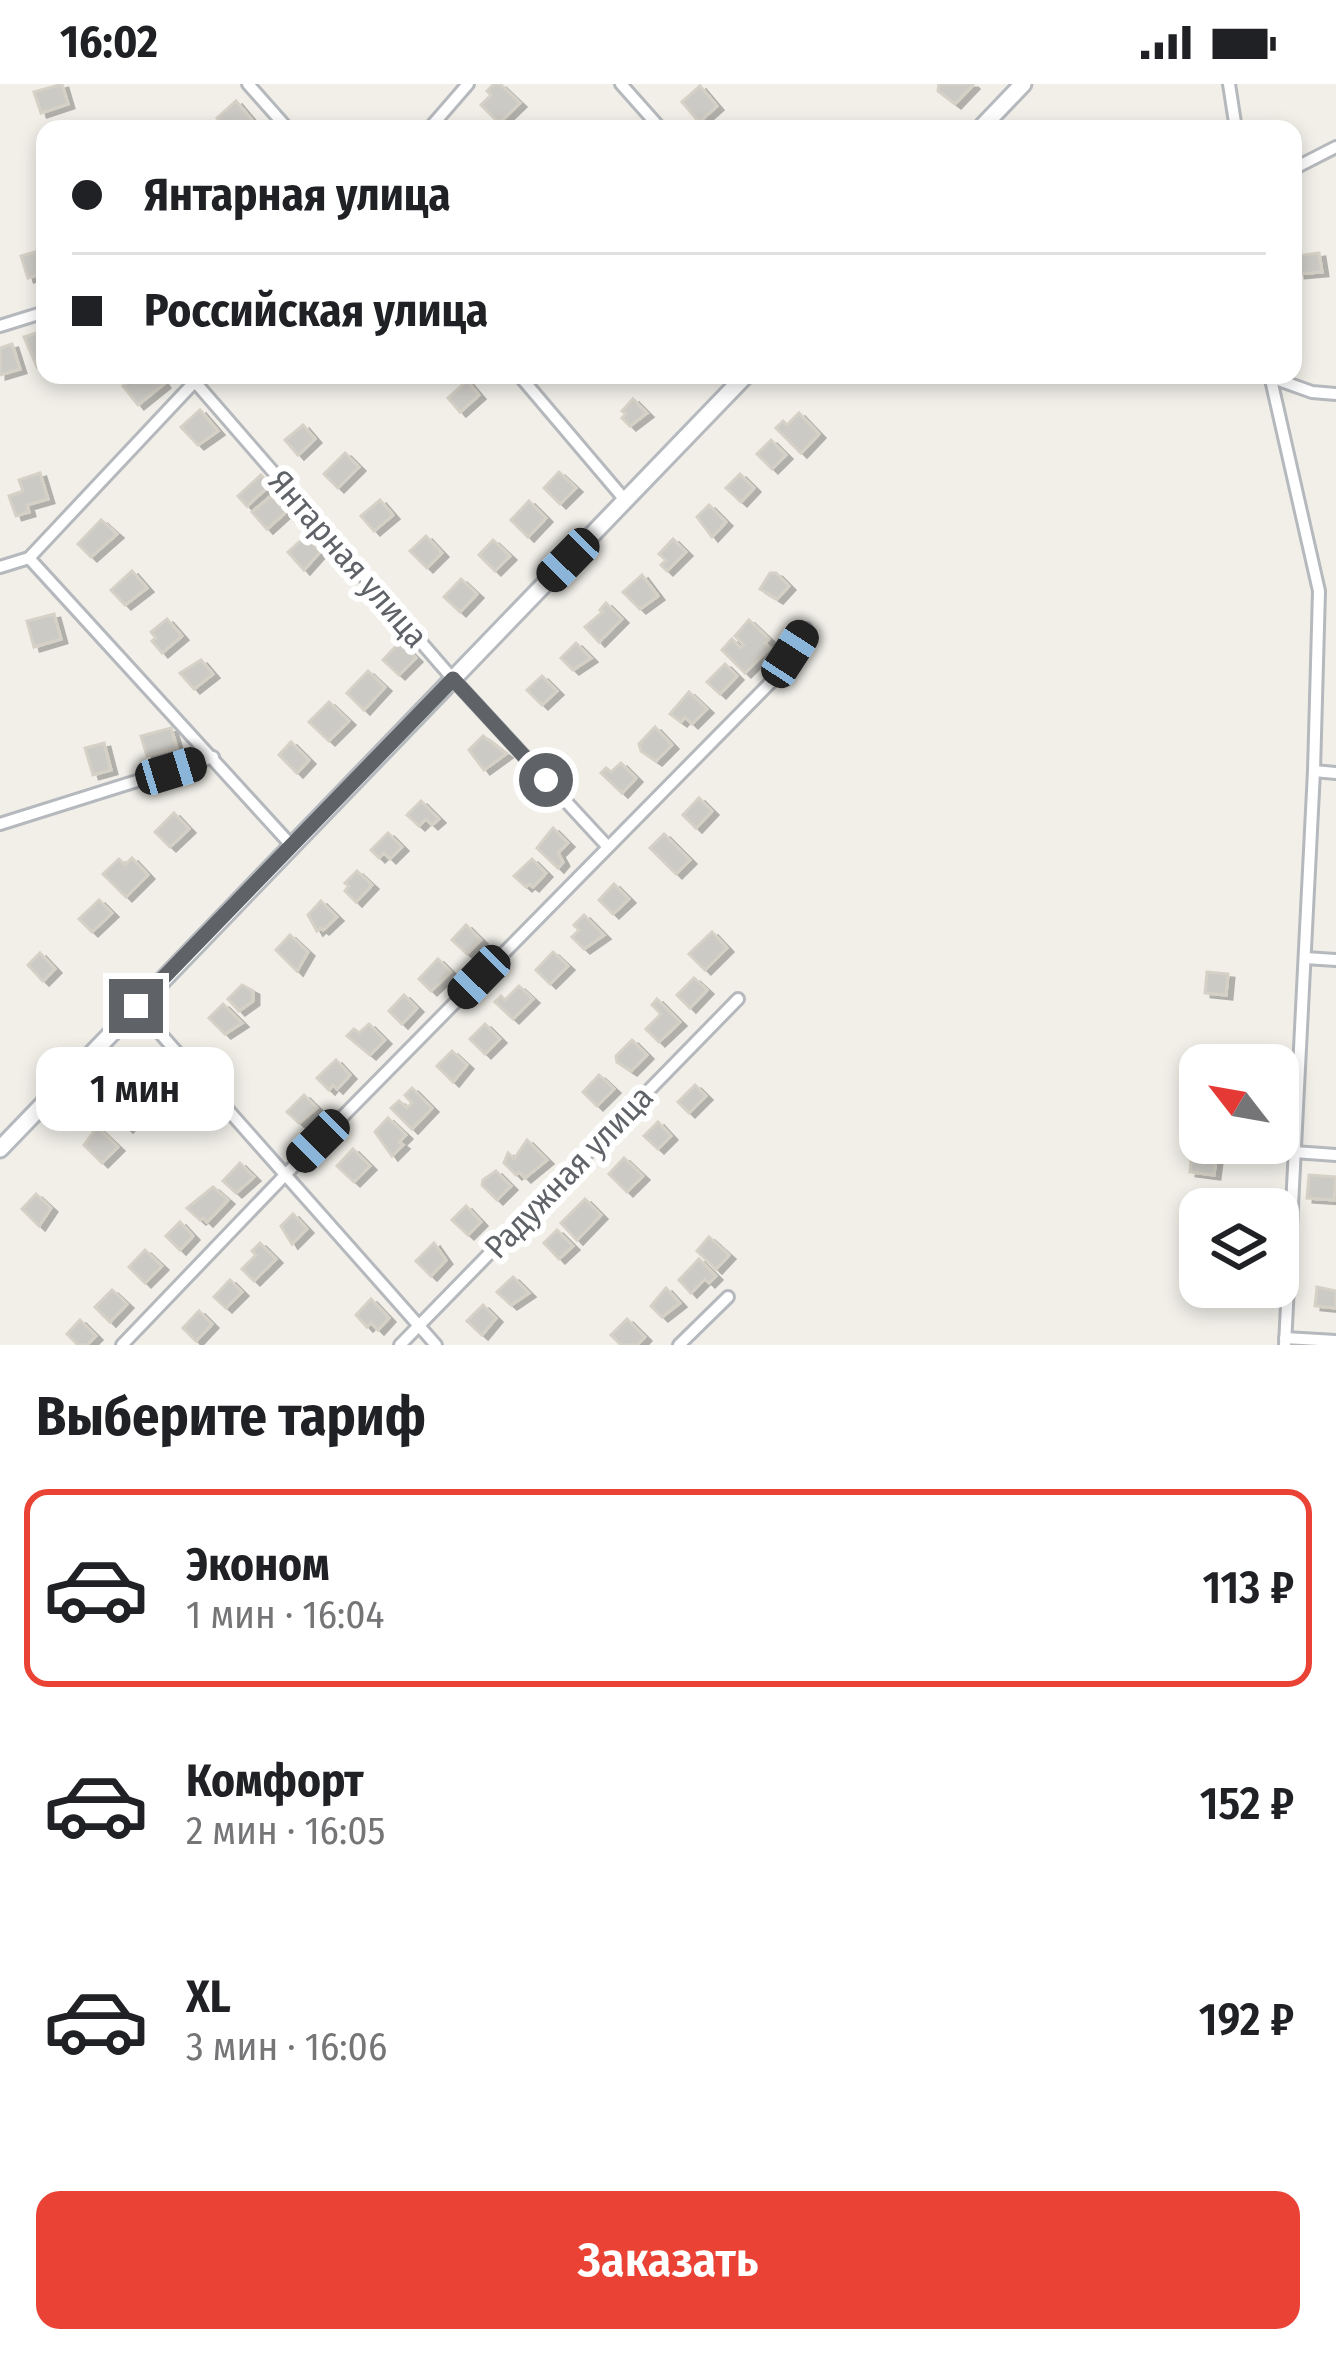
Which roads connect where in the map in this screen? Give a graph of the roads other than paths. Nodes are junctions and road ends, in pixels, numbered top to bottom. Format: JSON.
{"nodes":[{"id":1,"x":248,"y":84,"type":"edge"},
{"id":2,"x":468,"y":84,"type":"edge"},
{"id":3,"x":622,"y":84,"type":"edge"},
{"id":4,"x":1229,"y":84,"type":"edge"},
{"id":5,"x":1019,"y":85,"type":"edge"},
{"id":6,"x":280,"y":120,"type":"edge"},
{"id":7,"x":437,"y":120,"type":"edge"},
{"id":8,"x":653,"y":120,"type":"edge"},
{"id":9,"x":988,"y":120,"type":"edge"},
{"id":10,"x":1235,"y":120,"type":"edge"},
{"id":11,"x":1336,"y":147,"type":"edge"},
{"id":12,"x":1302,"y":164,"type":"edge"},
{"id":13,"x":36,"y":315,"type":"edge"},
{"id":14,"x":0,"y":326,"type":"edge"},
{"id":15,"x":189,"y":384,"type":"edge"},
{"id":16,"x":201,"y":384,"type":"edge"},
{"id":17,"x":527,"y":384,"type":"edge"},
{"id":18,"x":737,"y":384,"type":"edge"},
{"id":19,"x":1272,"y":384,"type":"edge"},
{"id":20,"x":1291,"y":384,"type":"edge"},
{"id":21,"x":1336,"y":394,"type":"edge"},
{"id":22,"x":625,"y":500,"type":"junction"},
{"id":23,"x":29,"y":558,"type":"junction"},
{"id":24,"x":0,"y":567,"type":"edge"},
{"id":25,"x":1318,"y":590,"type":"junction"},
{"id":26,"x":1336,"y":591,"type":"edge"},
{"id":27,"x":806,"y":629,"type":"dead end"},
{"id":28,"x":453,"y":679,"type":"junction"},
{"id":29,"x":213,"y":758,"type":"junction"},
{"id":30,"x":1314,"y":771,"type":"junction"},
{"id":31,"x":1336,"y":773,"type":"edge"},
{"id":32,"x":0,"y":824,"type":"edge"},
{"id":33,"x":292,"y":845,"type":"junction"},
{"id":34,"x":608,"y":847,"type":"junction"},
{"id":35,"x":1305,"y":958,"type":"junction"},
{"id":36,"x":1336,"y":960,"type":"edge"},
{"id":37,"x":738,"y":999,"type":"dead end"},
{"id":38,"x":136,"y":1006,"type":"junction"},
{"id":39,"x":1299,"y":1064,"type":"edge"},
{"id":40,"x":0,"y":1148,"type":"edge"},
{"id":41,"x":1299,"y":1152,"type":"edge"},
{"id":42,"x":1336,"y":1155,"type":"edge"},
{"id":43,"x":1293,"y":1164,"type":"edge"},
{"id":44,"x":286,"y":1174,"type":"junction"},
{"id":45,"x":728,"y":1297,"type":"dead end"},
{"id":46,"x":419,"y":1326,"type":"junction"},
{"id":47,"x":1285,"y":1341,"type":"edge"},
{"id":48,"x":1336,"y":1341,"type":"edge"},
{"id":49,"x":122,"y":1345,"type":"edge"},
{"id":50,"x":400,"y":1345,"type":"edge"},
{"id":51,"x":436,"y":1345,"type":"edge"},
{"id":52,"x":679,"y":1345,"type":"edge"}],
"edges":[{"from":1,"to":6,"type":"street"},
{"from":2,"to":7,"type":"street"},
{"from":3,"to":8,"type":"street"},
{"from":4,"to":10,"type":"street"},
{"from":5,"to":9,"type":"main road"},
{"from":11,"to":12,"type":"street"},
{"from":13,"to":14,"type":"street"},
{"from":15,"to":23,"type":"street"},
{"from":16,"to":28,"type":"street","name":"Янтарная улица"},
{"from":17,"to":22,"type":"street"},
{"from":18,"to":22,"type":"main road"},
{"from":19,"to":25,"type":"street"},
{"from":20,"to":21,"type":"street"},
{"from":22,"to":28,"type":"main road"},
{"from":23,"to":24,"type":"street"},
{"from":23,"to":29,"type":"street"},
{"from":25,"to":26,"type":"street"},
{"from":25,"to":30,"type":"street"},
{"from":27,"to":34,"type":"street"},
{"from":28,"to":33,"type":"main road"},
{"from":28,"to":34,"type":"street","name":"Янтарная улица"},
{"from":29,"to":32,"type":"street"},
{"from":29,"to":33,"type":"street"},
{"from":30,"to":31,"type":"street"},
{"from":30,"to":35,"type":"street"},
{"from":33,"to":38,"type":"main road"},
{"from":34,"to":44,"type":"street"},
{"from":35,"to":36,"type":"street"},
{"from":35,"to":39,"type":"street"},
{"from":37,"to":46,"type":"street","name":"Радужная улица"},
{"from":38,"to":40,"type":"main road"},
{"from":38,"to":44,"type":"street"},
{"from":41,"to":42,"type":"street"},
{"from":43,"to":47,"type":"street"},
{"from":44,"to":46,"type":"street"},
{"from":44,"to":49,"type":"street"},
{"from":45,"to":52,"type":"street"},
{"from":46,"to":50,"type":"street","name":"Радужная улица"},
{"from":46,"to":51,"type":"street"},
{"from":47,"to":48,"type":"street"}]}
